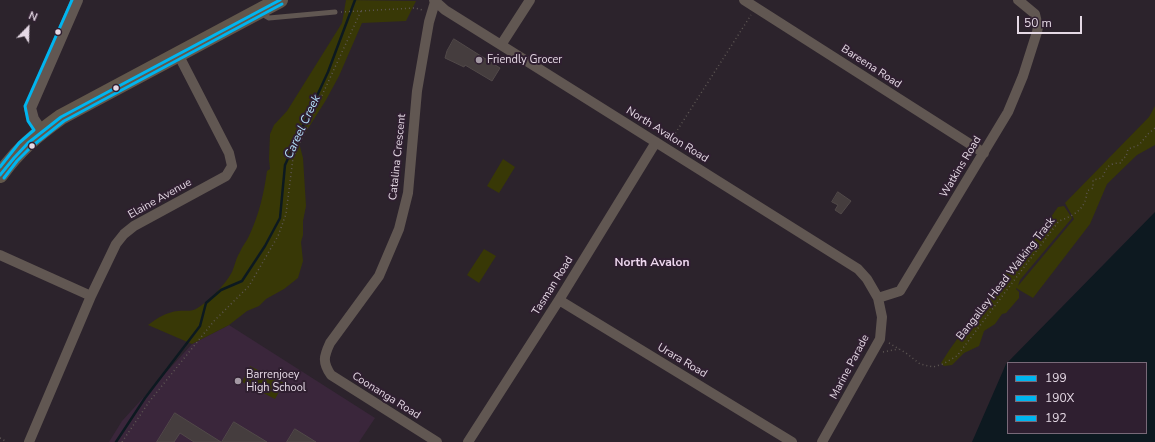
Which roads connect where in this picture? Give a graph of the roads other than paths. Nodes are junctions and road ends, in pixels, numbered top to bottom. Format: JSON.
{"nodes":[{"id":1,"x":77,"y":0,"type":"edge"},
{"id":2,"x":280,"y":0,"type":"edge"},
{"id":3,"x":530,"y":0,"type":"edge"},
{"id":4,"x":744,"y":0,"type":"edge"},
{"id":5,"x":1018,"y":0,"type":"edge"},
{"id":6,"x":435,"y":1,"type":"edge"},
{"id":7,"x":257,"y":12,"type":"junction"},
{"id":8,"x":335,"y":12,"type":"dead end"},
{"id":9,"x":501,"y":45,"type":"junction"},
{"id":10,"x":178,"y":54,"type":"junction"},
{"id":11,"x":41,"y":131,"type":"junction"},
{"id":12,"x":656,"y":142,"type":"junction"},
{"id":13,"x":984,"y":153,"type":"junction"},
{"id":14,"x":0,"y":175,"type":"edge"},
{"id":15,"x":0,"y":255,"type":"edge"},
{"id":16,"x":91,"y":296,"type":"junction"},
{"id":17,"x":878,"y":298,"type":"junction"},
{"id":18,"x":559,"y":300,"type":"junction"},
{"id":19,"x":325,"y":367,"type":"joint"},
{"id":20,"x":29,"y":442,"type":"edge"},
{"id":21,"x":437,"y":442,"type":"edge"},
{"id":22,"x":468,"y":442,"type":"edge"},
{"id":23,"x":792,"y":442,"type":"edge"},
{"id":24,"x":822,"y":442,"type":"edge"}],
"edges":[{"from":1,"to":11,"type":"street"},
{"from":2,"to":7,"type":"main road"},
{"from":3,"to":9,"type":"street"},
{"from":4,"to":13,"type":"street","name":"Bareena Road"},
{"from":5,"to":13,"type":"street","name":"Watkins Road"},
{"from":6,"to":9,"type":"street","name":"North Avalon Road"},
{"from":6,"to":19,"type":"street","name":"Catalina Crescent"},
{"from":7,"to":8,"type":"lane"},
{"from":7,"to":10,"type":"main road"},
{"from":9,"to":12,"type":"street","name":"North Avalon Road"},
{"from":10,"to":11,"type":"main road"},
{"from":10,"to":16,"type":"street","name":"Elaine Avenue"},
{"from":11,"to":14,"type":"main road"},
{"from":12,"to":17,"type":"street","name":"North Avalon Road"},
{"from":12,"to":18,"type":"street","name":"Tasman Road"},
{"from":13,"to":17,"type":"street","name":"Watkins Road"},
{"from":15,"to":16,"type":"street"},
{"from":16,"to":20,"type":"street","name":"Elaine Avenue"},
{"from":17,"to":24,"type":"street","name":"Marine Parade"},
{"from":18,"to":22,"type":"street","name":"Tasman Road"},
{"from":18,"to":23,"type":"street","name":"Urara Road"},
{"from":19,"to":21,"type":"street","name":"Coonanga Road"}]}
